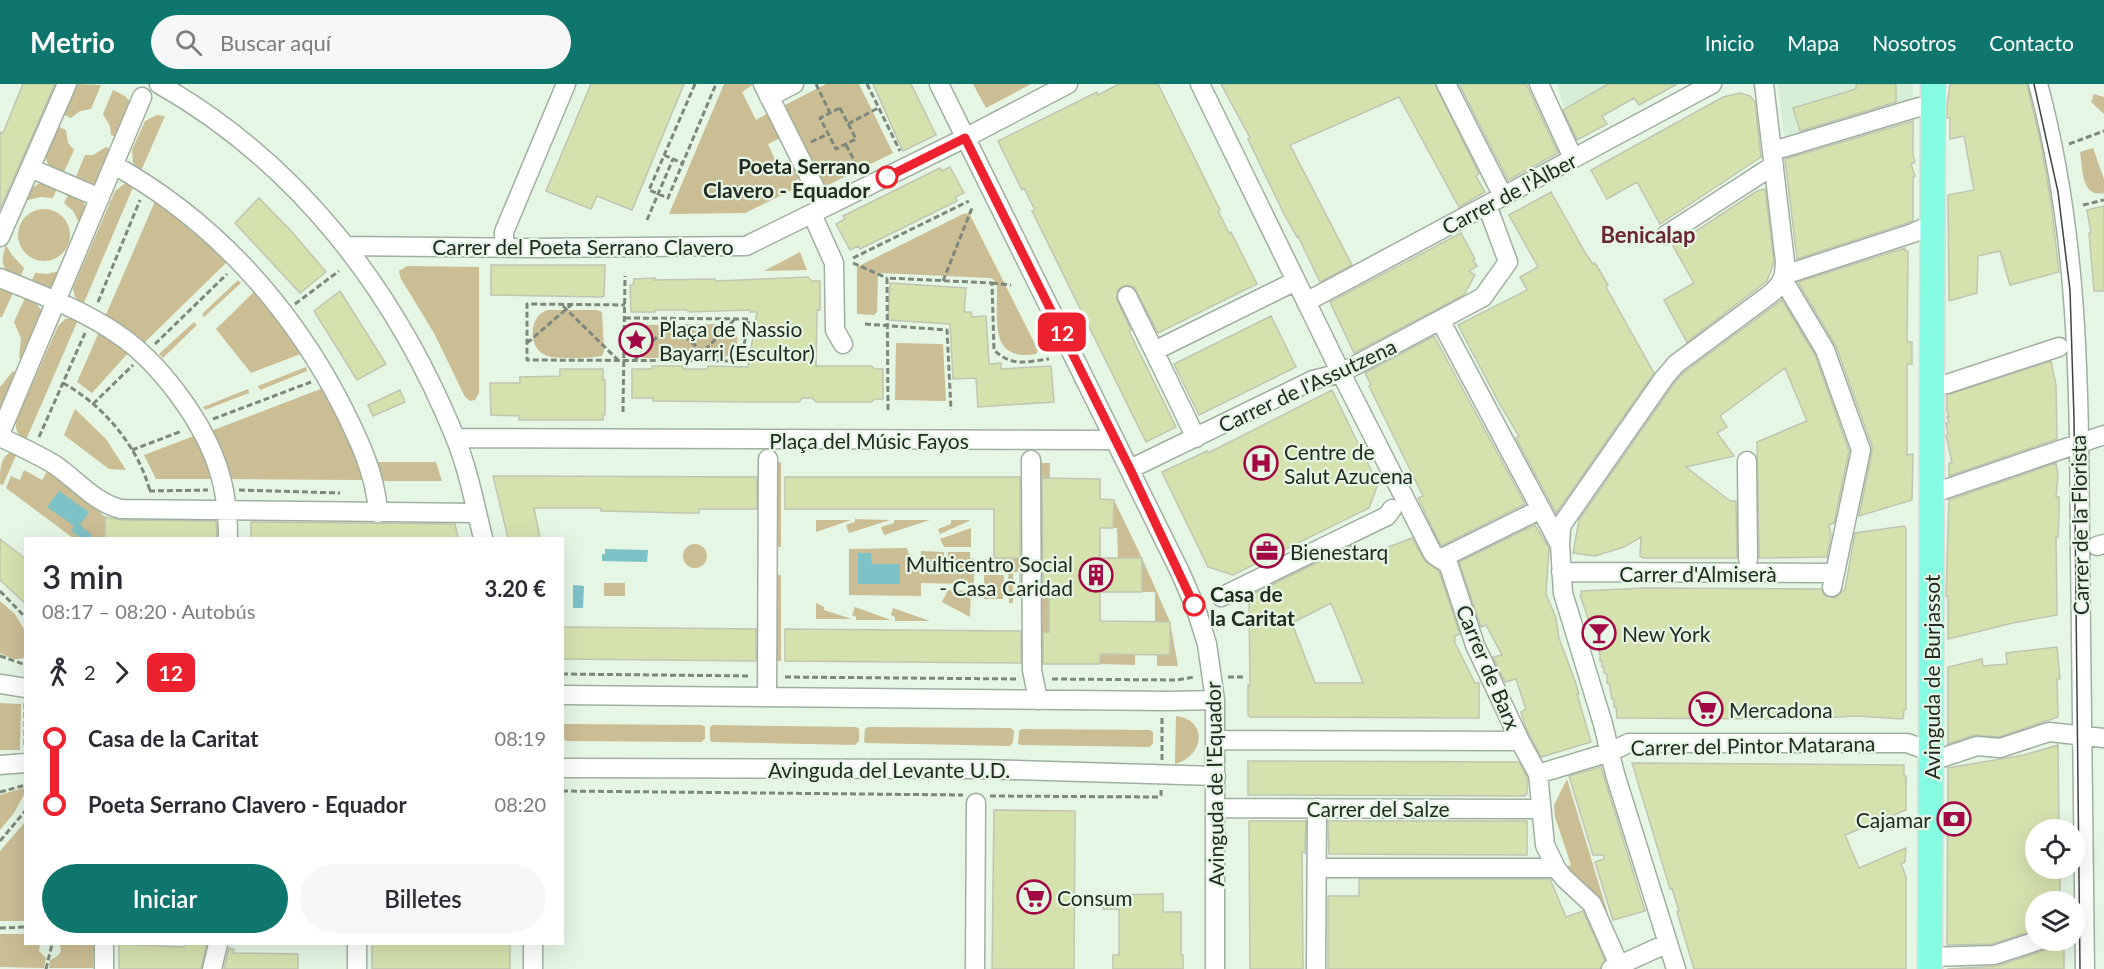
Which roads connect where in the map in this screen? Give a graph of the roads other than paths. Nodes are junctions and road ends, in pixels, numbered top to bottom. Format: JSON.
{"nodes":[{"id":1,"x":67,"y":84,"type":"edge"},
{"id":2,"x":159,"y":84,"type":"edge"},
{"id":3,"x":566,"y":84,"type":"edge"},
{"id":4,"x":794,"y":84,"type":"edge"},
{"id":5,"x":939,"y":84,"type":"edge"},
{"id":6,"x":1068,"y":84,"type":"edge"},
{"id":7,"x":1200,"y":84,"type":"edge"},
{"id":8,"x":1446,"y":84,"type":"edge"},
{"id":9,"x":1539,"y":84,"type":"edge"},
{"id":10,"x":1712,"y":84,"type":"edge"},
{"id":11,"x":1764,"y":84,"type":"edge"},
{"id":12,"x":1933,"y":84,"type":"edge"},
{"id":13,"x":2038,"y":84,"type":"edge"},
{"id":14,"x":766,"y":90,"type":"edge"},
{"id":15,"x":141,"y":96,"type":"dead end"},
{"id":16,"x":1918,"y":107,"type":"dead end"},
{"id":17,"x":965,"y":138,"type":"junction"},
{"id":18,"x":1783,"y":148,"type":"dead end"},
{"id":19,"x":1573,"y":158,"type":"junction"},
{"id":20,"x":114,"y":165,"type":"junction"},
{"id":21,"x":1774,"y":165,"type":"junction"},
{"id":22,"x":30,"y":168,"type":"junction"},
{"id":23,"x":818,"y":194,"type":"dead end"},
{"id":24,"x":1503,"y":196,"type":"junction"},
{"id":25,"x":100,"y":198,"type":"junction"},
{"id":26,"x":1486,"y":205,"type":"junction"},
{"id":27,"x":812,"y":214,"type":"junction"},
{"id":28,"x":1933,"y":220,"type":"junction"},
{"id":29,"x":1666,"y":235,"type":"dead end"},
{"id":30,"x":0,"y":237,"type":"edge"},
{"id":31,"x":346,"y":246,"type":"junction"},
{"id":32,"x":504,"y":247,"type":"junction"},
{"id":33,"x":0,"y":279,"type":"edge"},
{"id":34,"x":1782,"y":279,"type":"junction"},
{"id":35,"x":1296,"y":281,"type":"junction"},
{"id":36,"x":1127,"y":296,"type":"dead end"},
{"id":37,"x":56,"y":301,"type":"junction"},
{"id":38,"x":1306,"y":302,"type":"junction"},
{"id":39,"x":1440,"y":320,"type":"junction"},
{"id":40,"x":843,"y":344,"type":"dead end"},
{"id":41,"x":2059,"y":347,"type":"dead end"},
{"id":42,"x":1154,"y":351,"type":"junction"},
{"id":43,"x":1341,"y":373,"type":"junction"},
{"id":44,"x":1932,"y":385,"type":"junction"},
{"id":45,"x":0,"y":435,"type":"edge"},
{"id":46,"x":2104,"y":435,"type":"edge"},
{"id":47,"x":455,"y":438,"type":"junction"},
{"id":48,"x":1196,"y":438,"type":"junction"},
{"id":49,"x":1115,"y":440,"type":"junction"},
{"id":50,"x":2079,"y":444,"type":"junction"},
{"id":51,"x":768,"y":459,"type":"dead end"},
{"id":52,"x":1031,"y":460,"type":"dead end"},
{"id":53,"x":1747,"y":461,"type":"dead end"},
{"id":54,"x":1130,"y":469,"type":"junction"},
{"id":55,"x":1931,"y":494,"type":"junction"},
{"id":56,"x":1392,"y":509,"type":"dead end"},
{"id":57,"x":1541,"y":509,"type":"junction"},
{"id":58,"x":228,"y":512,"type":"junction"},
{"id":59,"x":378,"y":513,"type":"junction"},
{"id":60,"x":477,"y":513,"type":"junction"},
{"id":61,"x":228,"y":537,"type":"edge"},
{"id":62,"x":483,"y":537,"type":"edge"},
{"id":63,"x":1560,"y":545,"type":"junction"},
{"id":64,"x":1440,"y":559,"type":"junction"},
{"id":65,"x":1748,"y":559,"type":"dead end"},
{"id":66,"x":1561,"y":572,"type":"junction"},
{"id":67,"x":1221,"y":597,"type":"dead end"},
{"id":68,"x":0,"y":684,"type":"edge"},
{"id":69,"x":24,"y":688,"type":"edge"},
{"id":70,"x":564,"y":695,"type":"edge"},
{"id":71,"x":768,"y":698,"type":"junction"},
{"id":72,"x":1038,"y":700,"type":"junction"},
{"id":73,"x":1215,"y":700,"type":"junction"},
{"id":74,"x":2081,"y":736,"type":"junction"},
{"id":75,"x":2104,"y":738,"type":"edge"},
{"id":76,"x":1216,"y":740,"type":"junction"},
{"id":77,"x":1520,"y":741,"type":"junction"},
{"id":78,"x":1610,"y":752,"type":"junction"},
{"id":79,"x":1932,"y":756,"type":"junction"},
{"id":80,"x":24,"y":763,"type":"edge"},
{"id":81,"x":0,"y":765,"type":"edge"},
{"id":82,"x":564,"y":768,"type":"edge"},
{"id":83,"x":1538,"y":774,"type":"junction"},
{"id":84,"x":1216,"y":776,"type":"junction"},
{"id":85,"x":975,"y":798,"type":"road end"},
{"id":86,"x":1216,"y":808,"type":"junction"},
{"id":87,"x":1317,"y":808,"type":"junction"},
{"id":88,"x":1540,"y":809,"type":"junction"},
{"id":89,"x":1317,"y":868,"type":"junction"},
{"id":90,"x":1556,"y":868,"type":"junction"},
{"id":91,"x":1668,"y":943,"type":"junction"},
{"id":92,"x":104,"y":945,"type":"edge"},
{"id":93,"x":218,"y":945,"type":"edge"},
{"id":94,"x":357,"y":945,"type":"edge"},
{"id":95,"x":533,"y":945,"type":"edge"},
{"id":96,"x":2025,"y":945,"type":"edge"},
{"id":97,"x":1930,"y":963,"type":"edge"},
{"id":98,"x":1615,"y":967,"type":"edge"},
{"id":99,"x":104,"y":969,"type":"edge"},
{"id":100,"x":212,"y":969,"type":"edge"},
{"id":101,"x":357,"y":969,"type":"edge"},
{"id":102,"x":533,"y":969,"type":"edge"},
{"id":103,"x":975,"y":969,"type":"edge"},
{"id":104,"x":1215,"y":969,"type":"edge"},
{"id":105,"x":1316,"y":969,"type":"edge"},
{"id":106,"x":1676,"y":969,"type":"edge"},
{"id":107,"x":2085,"y":969,"type":"edge"}],
"edges":[{"from":1,"to":22,"type":"street"},
{"from":2,"to":31,"type":"street"},
{"from":3,"to":32,"type":"street"},
{"from":4,"to":14,"type":"street"},
{"from":5,"to":17,"type":"street","name":"Avinguda de l'Equador"},
{"from":6,"to":17,"type":"street","name":"Carrer del Poeta Serrano Clavero"},
{"from":7,"to":35,"type":"street","name":"Carrer de Barx"},
{"from":8,"to":24,"type":"street"},
{"from":9,"to":19,"type":"street"},
{"from":10,"to":19,"type":"street","name":"Carrer de l'Àlber"},
{"from":11,"to":21,"type":"street"},
{"from":12,"to":28,"type":"main road","name":"Avinguda de Burjassot"},
{"from":13,"to":50,"type":"street","name":"Carrer de la Florista"},
{"from":14,"to":23,"type":"street"},
{"from":15,"to":20,"type":"street"},
{"from":16,"to":18,"type":"street"},
{"from":17,"to":27,"type":"street","name":"Carrer del Poeta Serrano Clavero"},
{"from":17,"to":49,"type":"street","name":"Avinguda de l'Equador"},
{"from":19,"to":24,"type":"street","name":"Carrer de l'Àlber"},
{"from":20,"to":25,"type":"street"},
{"from":20,"to":59,"type":"street"},
{"from":21,"to":29,"type":"street"},
{"from":21,"to":34,"type":"street"},
{"from":22,"to":25,"type":"street"},
{"from":22,"to":30,"type":"street"},
{"from":24,"to":26,"type":"street","name":"Carrer de l'Àlber"},
{"from":25,"to":37,"type":"street"},
{"from":26,"to":38,"type":"street","name":"Carrer de l'Àlber"},
{"from":26,"to":39,"type":"street","name":"Carrer de l'Assutzena"},
{"from":27,"to":32,"type":"street","name":"Carrer del Poeta Serrano Clavero"},
{"from":27,"to":40,"type":"street"},
{"from":28,"to":34,"type":"street"},
{"from":28,"to":44,"type":"main road","name":"Avinguda de Burjassot"},
{"from":31,"to":32,"type":"street","name":"Carrer del Poeta Serrano Clavero"},
{"from":31,"to":47,"type":"street"},
{"from":33,"to":37,"type":"street"},
{"from":34,"to":63,"type":"street"},
{"from":34,"to":66,"type":"street","name":"Carrer d'Almiserà"},
{"from":35,"to":38,"type":"street","name":"Carrer de Barx"},
{"from":35,"to":42,"type":"street"},
{"from":36,"to":42,"type":"street"},
{"from":37,"to":45,"type":"street"},
{"from":37,"to":58,"type":"street"},
{"from":38,"to":43,"type":"street","name":"Carrer de Barx"},
{"from":39,"to":43,"type":"street","name":"Carrer de l'Assutzena"},
{"from":39,"to":57,"type":"street"},
{"from":41,"to":44,"type":"street"},
{"from":42,"to":48,"type":"street"},
{"from":43,"to":48,"type":"street","name":"Carrer de l'Assutzena"},
{"from":43,"to":64,"type":"street","name":"Carrer de Barx"},
{"from":44,"to":55,"type":"main road","name":"Avinguda de Burjassot"},
{"from":45,"to":58,"type":"street"},
{"from":46,"to":50,"type":"street"},
{"from":47,"to":49,"type":"street","name":"Plaça del Músic Fayos"},
{"from":47,"to":60,"type":"street"},
{"from":48,"to":54,"type":"street","name":"Carrer de l'Assutzena"},
{"from":49,"to":54,"type":"street","name":"Avinguda de l'Equador"},
{"from":50,"to":55,"type":"street"},
{"from":50,"to":74,"type":"street","name":"Carrer de la Florista"},
{"from":51,"to":71,"type":"street"},
{"from":52,"to":72,"type":"street"},
{"from":53,"to":65,"type":"street"},
{"from":54,"to":73,"type":"street","name":"Avinguda de l'Equador"},
{"from":55,"to":79,"type":"main road","name":"Avinguda de Burjassot"},
{"from":56,"to":67,"type":"street"},
{"from":57,"to":63,"type":"street"},
{"from":57,"to":64,"type":"street"},
{"from":58,"to":59,"type":"street"},
{"from":58,"to":61,"type":"street"},
{"from":59,"to":60,"type":"street"},
{"from":60,"to":62,"type":"street"},
{"from":63,"to":66,"type":"street"},
{"from":64,"to":77,"type":"street","name":"Carrer de Barx"},
{"from":66,"to":78,"type":"street"},
{"from":68,"to":69,"type":"street"},
{"from":70,"to":71,"type":"street"},
{"from":71,"to":72,"type":"street"},
{"from":72,"to":73,"type":"street"},
{"from":73,"to":76,"type":"street","name":"Avinguda de l'Equador"},
{"from":74,"to":75,"type":"street"},
{"from":74,"to":79,"type":"street"},
{"from":74,"to":107,"type":"street","name":"Carrer de la Florista"},
{"from":76,"to":77,"type":"street"},
{"from":76,"to":84,"type":"street","name":"Avinguda de l'Equador"},
{"from":77,"to":83,"type":"street","name":"Carrer de Barx"},
{"from":78,"to":79,"type":"street","name":"Carrer del Pintor Matarana"},
{"from":78,"to":83,"type":"street","name":"Carrer del Pintor Matarana"},
{"from":78,"to":91,"type":"street"},
{"from":79,"to":97,"type":"main road","name":"Avinguda de Burjassot"},
{"from":80,"to":81,"type":"street"},
{"from":82,"to":84,"type":"street","name":"Avinguda del Levante U.D."},
{"from":83,"to":88,"type":"street","name":"Carrer de Barx"},
{"from":84,"to":86,"type":"street","name":"Avinguda de l'Equador"},
{"from":85,"to":103,"type":"street"},
{"from":86,"to":87,"type":"street","name":"Carrer del Salze"},
{"from":86,"to":104,"type":"street","name":"Avinguda de l'Equador"},
{"from":87,"to":88,"type":"street","name":"Carrer del Salze"},
{"from":87,"to":89,"type":"street"},
{"from":88,"to":90,"type":"street","name":"Carrer de Barx"},
{"from":89,"to":90,"type":"street"},
{"from":89,"to":105,"type":"street"},
{"from":90,"to":98,"type":"street","name":"Carrer de Barx"},
{"from":91,"to":98,"type":"street"},
{"from":91,"to":106,"type":"street"},
{"from":92,"to":99,"type":"street"},
{"from":93,"to":100,"type":"street"},
{"from":94,"to":101,"type":"street"},
{"from":95,"to":102,"type":"street"},
{"from":96,"to":97,"type":"street"}]}
